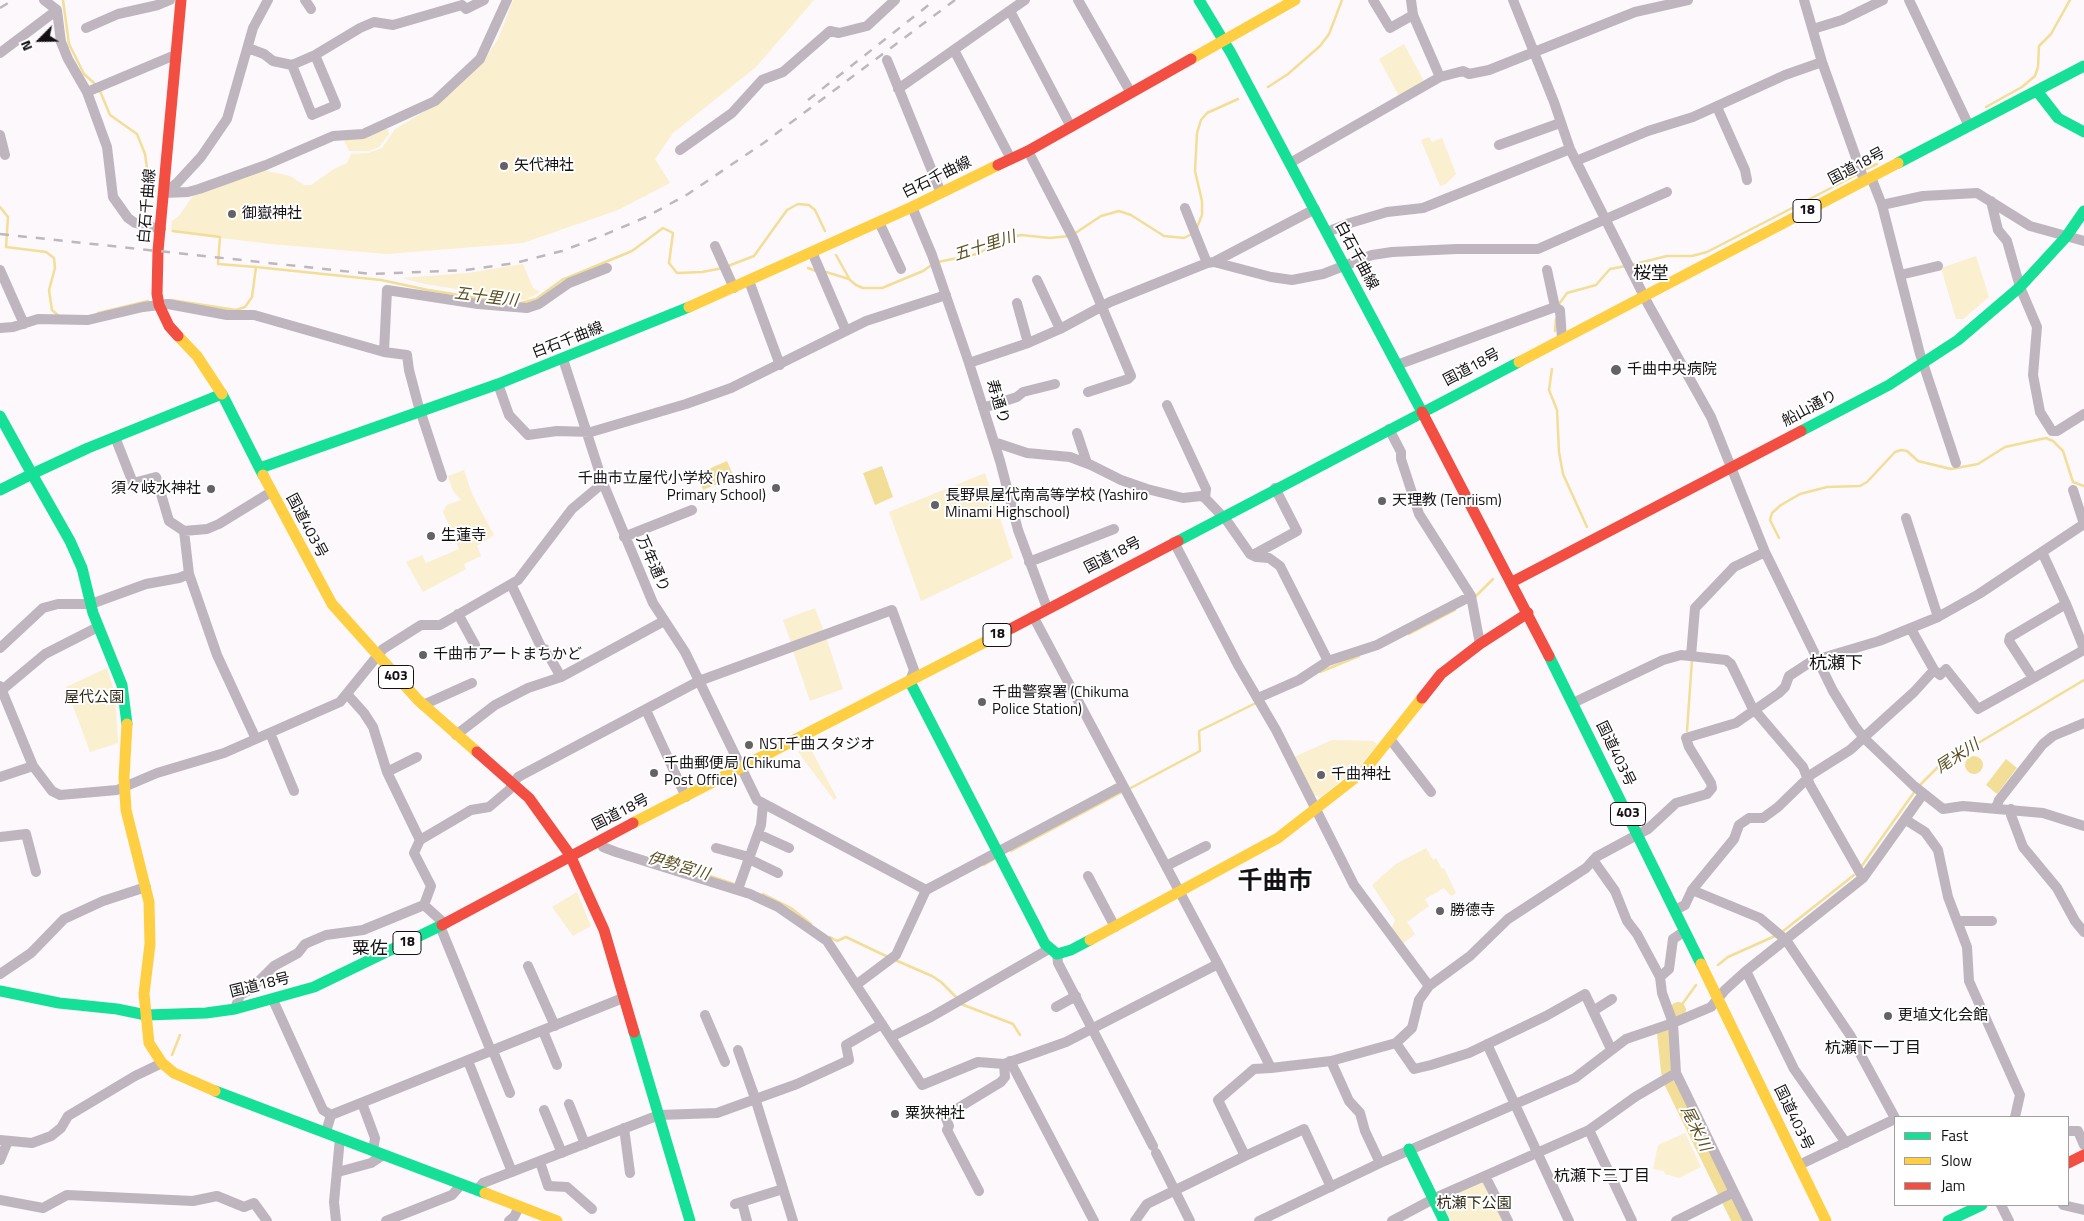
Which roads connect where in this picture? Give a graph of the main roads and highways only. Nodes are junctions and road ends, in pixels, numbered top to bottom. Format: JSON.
{"nodes":[{"id":1,"x":181,"y":0,"type":"edge"},
{"id":2,"x":1199,"y":0,"type":"edge"},
{"id":3,"x":1295,"y":0,"type":"edge"},
{"id":4,"x":1224,"y":41,"type":"junction"},
{"id":5,"x":2084,"y":66,"type":"edge"},
{"id":6,"x":2037,"y":92,"type":"junction"},
{"id":7,"x":2084,"y":132,"type":"edge"},
{"id":8,"x":2084,"y":211,"type":"edge"},
{"id":9,"x":222,"y":394,"type":"junction"},
{"id":10,"x":1422,"y":412,"type":"junction"},
{"id":11,"x":0,"y":416,"type":"edge"},
{"id":12,"x":260,"y":468,"type":"junction"},
{"id":13,"x":32,"y":474,"type":"junction"},
{"id":14,"x":0,"y":490,"type":"edge"},
{"id":15,"x":1512,"y":582,"type":"junction"},
{"id":16,"x":1528,"y":613,"type":"junction"},
{"id":17,"x":910,"y":682,"type":"junction"},
{"id":18,"x":570,"y":856,"type":"junction"},
{"id":19,"x":0,"y":991,"type":"edge"},
{"id":20,"x":22,"y":1008,"type":"dead end"},
{"id":21,"x":142,"y":1015,"type":"junction"},
{"id":22,"x":1408,"y":1149,"type":"road end"},
{"id":23,"x":2084,"y":1155,"type":"edge"},
{"id":24,"x":2069,"y":1162,"type":"edge"},
{"id":25,"x":1980,"y":1206,"type":"edge"},
{"id":26,"x":551,"y":1220,"type":"edge"},
{"id":27,"x":690,"y":1221,"type":"edge"},
{"id":28,"x":1444,"y":1221,"type":"edge"},
{"id":29,"x":1826,"y":1221,"type":"edge"},
{"id":30,"x":1948,"y":1221,"type":"edge"}],
"edges":[{"from":1,"to":9,"type":"main road","name":"白石千曲線"},
{"from":2,"to":4,"type":"main road"},
{"from":3,"to":4,"type":"main road"},
{"from":4,"to":10,"type":"main road","name":"白石千曲線"},
{"from":4,"to":12,"type":"main road","name":"白石千曲線"},
{"from":5,"to":6,"type":"main road","name":"国道18号","number":"18"},
{"from":6,"to":7,"type":"main road"},
{"from":6,"to":10,"type":"main road","name":"国道18号","number":"18"},
{"from":8,"to":15,"type":"main road","name":"船山通り"},
{"from":9,"to":12,"type":"main road","name":"国道403号","number":"403"},
{"from":9,"to":13,"type":"main road"},
{"from":10,"to":15,"type":"main road","name":"国道403号","number":"403"},
{"from":10,"to":17,"type":"main road","name":"国道18号","number":"18"},
{"from":11,"to":13,"type":"main road"},
{"from":12,"to":18,"type":"main road","name":"国道403号","number":"403"},
{"from":13,"to":14,"type":"main road"},
{"from":13,"to":21,"type":"main road"},
{"from":15,"to":16,"type":"main road","name":"国道403号","number":"403"},
{"from":16,"to":17,"type":"main road"},
{"from":16,"to":29,"type":"main road","name":"国道403号","number":"403"},
{"from":17,"to":18,"type":"main road","name":"国道18号","number":"18"},
{"from":18,"to":21,"type":"main road","name":"国道18号","number":"18"},
{"from":18,"to":27,"type":"main road","name":"国道403号"},
{"from":19,"to":21,"type":"main road","name":"国道18号","number":"18"},
{"from":20,"to":21,"type":"main road","name":"国道18号","number":"18"},
{"from":21,"to":26,"type":"main road"},
{"from":22,"to":28,"type":"main road"},
{"from":23,"to":24,"type":"main road"},
{"from":25,"to":30,"type":"main road"}]}
